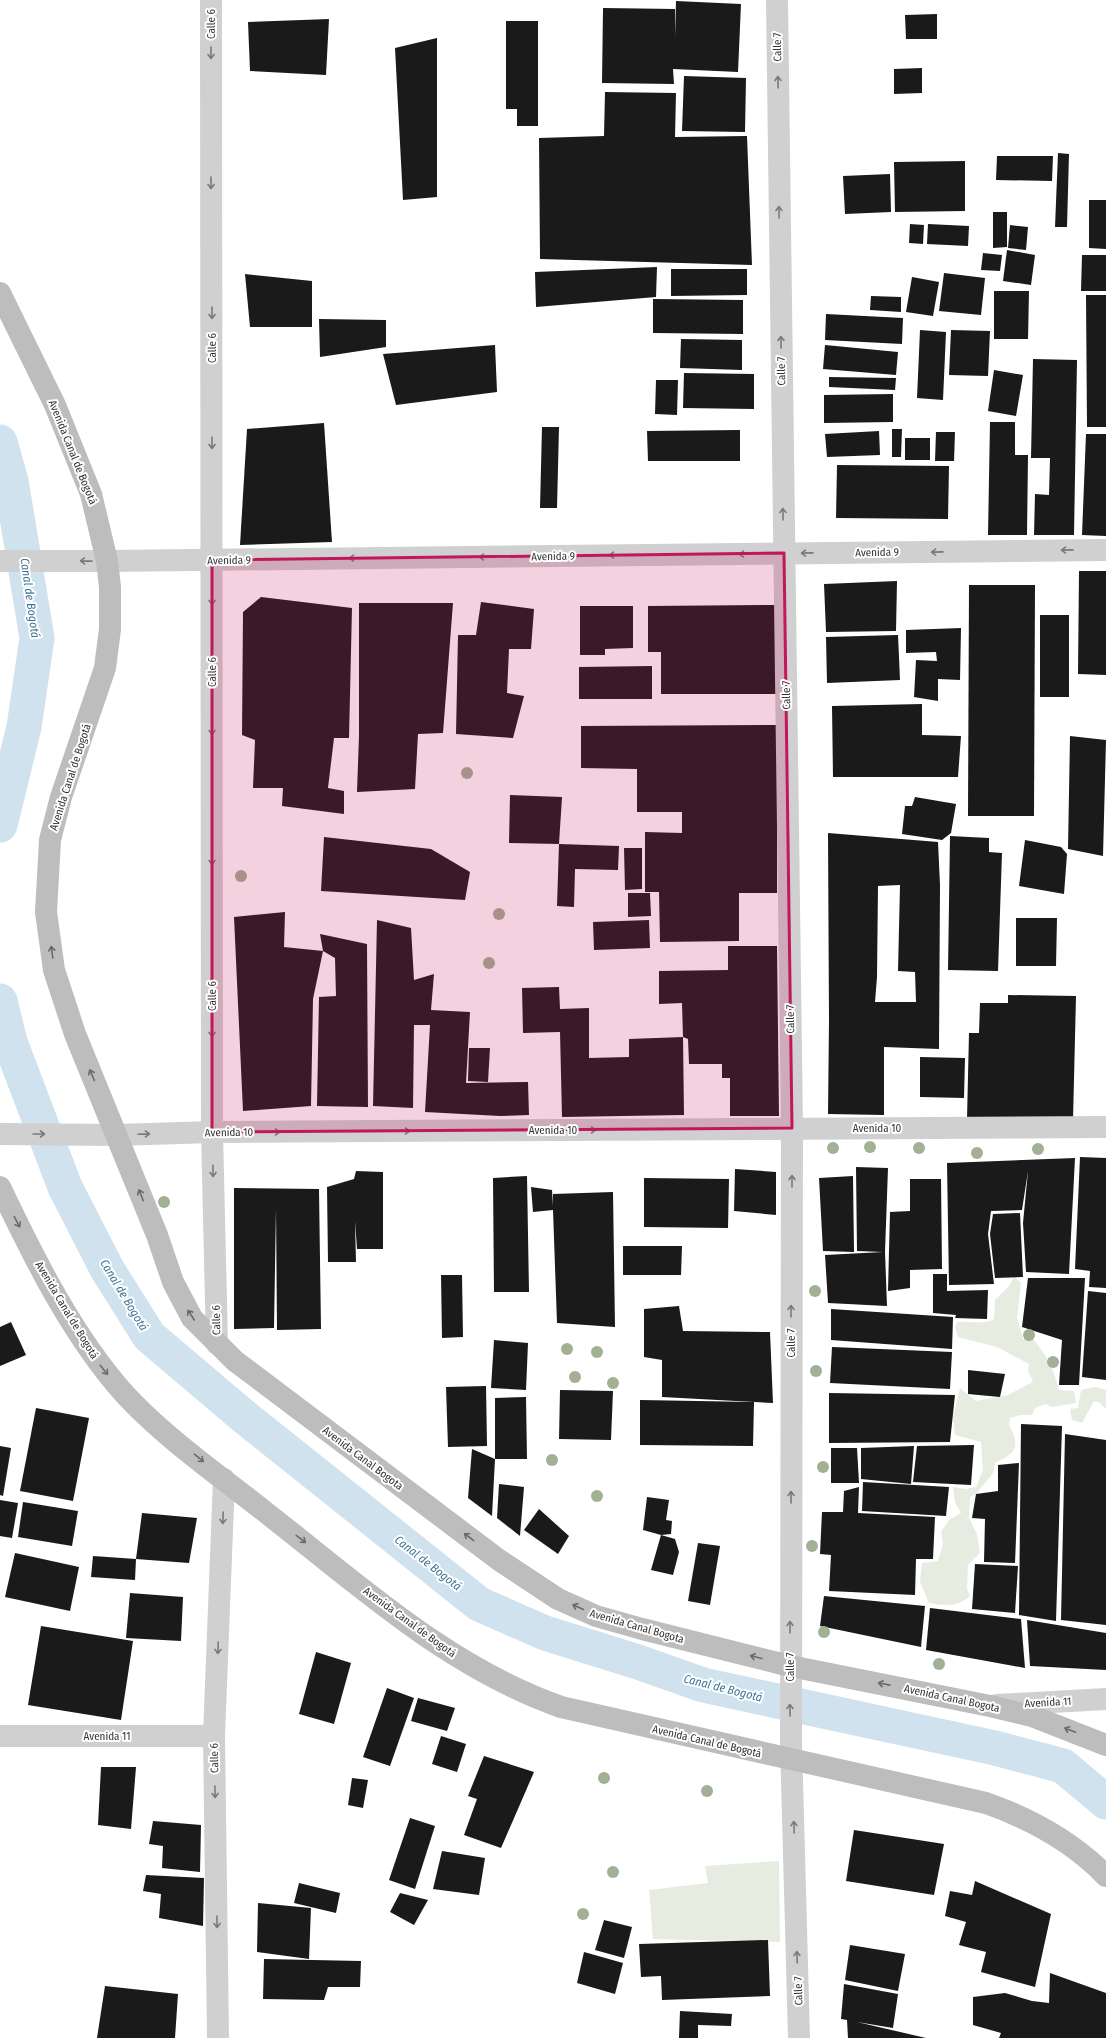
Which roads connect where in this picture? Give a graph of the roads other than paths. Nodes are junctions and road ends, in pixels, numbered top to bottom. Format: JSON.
{"nodes":[{"id":1,"x":211,"y":0,"type":"edge"},
{"id":2,"x":777,"y":0,"type":"edge"},
{"id":3,"x":0,"y":293,"type":"edge"},
{"id":4,"x":1106,"y":550,"type":"edge"},
{"id":5,"x":784,"y":553,"type":"junction"},
{"id":6,"x":212,"y":560,"type":"junction"},
{"id":7,"x":6,"y":561,"type":"edge"},
{"id":8,"x":107,"y":561,"type":"junction"},
{"id":9,"x":1106,"y":1127,"type":"edge"},
{"id":10,"x":792,"y":1128,"type":"junction"},
{"id":11,"x":212,"y":1132,"type":"junction"},
{"id":12,"x":0,"y":1134,"type":"edge"},
{"id":13,"x":117,"y":1135,"type":"junction"},
{"id":14,"x":0,"y":1187,"type":"edge"},
{"id":15,"x":217,"y":1344,"type":"junction"},
{"id":16,"x":224,"y":1479,"type":"junction"},
{"id":17,"x":790,"y":1672,"type":"junction"},
{"id":18,"x":1106,"y":1699,"type":"edge"},
{"id":19,"x":990,"y":1706,"type":"junction"},
{"id":20,"x":0,"y":1736,"type":"edge"},
{"id":21,"x":214,"y":1736,"type":"junction"},
{"id":22,"x":1106,"y":1745,"type":"edge"},
{"id":23,"x":791,"y":1752,"type":"junction"},
{"id":24,"x":1106,"y":1876,"type":"edge"},
{"id":25,"x":218,"y":2038,"type":"edge"},
{"id":26,"x":799,"y":2038,"type":"edge"}],
"edges":[{"from":1,"to":6,"type":"street","name":"Calle 6","one_way":true},
{"from":5,"to":2,"type":"street","name":"Calle 7","one_way":true},
{"from":3,"to":8,"type":"main road","name":"Avenida Canal de Bogotá"},
{"from":4,"to":5,"type":"street","name":"Avenida 9","one_way":true},
{"from":5,"to":6,"type":"street","name":"Avenida 9","one_way":true},
{"from":5,"to":10,"type":"street","name":"Calle 7"},
{"from":6,"to":8,"type":"street","name":"Avenida 9"},
{"from":6,"to":11,"type":"street","name":"Calle 6","one_way":true},
{"from":8,"to":7,"type":"street","name":"Avenida 9","one_way":true},
{"from":13,"to":8,"type":"main road","name":"Avenida Canal de Bogotá","one_way":true},
{"from":9,"to":10,"type":"street","name":"Avenida 10"},
{"from":11,"to":10,"type":"street","name":"Avenida 10","one_way":true},
{"from":17,"to":10,"type":"street","name":"Calle 7","one_way":true},
{"from":13,"to":11,"type":"street","name":"Avenida 10","one_way":true},
{"from":11,"to":15,"type":"street","name":"Calle 6","one_way":true},
{"from":12,"to":13,"type":"street","name":"Avenida 10","one_way":true},
{"from":15,"to":13,"type":"main road","name":"Avenida Canal de Bogotá","one_way":true},
{"from":14,"to":16,"type":"main road","name":"Avenida Canal de Bogotá","one_way":true},
{"from":17,"to":15,"type":"main road","name":"Avenida Canal Bogota","one_way":true},
{"from":16,"to":21,"type":"street","name":"Calle 6","one_way":true},
{"from":16,"to":23,"type":"main road","name":"Avenida Canal de Bogotá","one_way":true},
{"from":19,"to":17,"type":"main road","name":"Avenida Canal Bogota","one_way":true},
{"from":23,"to":17,"type":"street","name":"Calle 7","one_way":true},
{"from":18,"to":19,"type":"street","name":"Avenida 11"},
{"from":22,"to":19,"type":"main road","name":"Avenida Canal Bogota","one_way":true},
{"from":20,"to":21,"type":"street","name":"Avenida 11"},
{"from":21,"to":25,"type":"street","name":"Calle 6","one_way":true},
{"from":23,"to":24,"type":"main road","name":"Avenida Canal de Bogotá"},
{"from":26,"to":23,"type":"street","name":"Calle 7","one_way":true}]}
